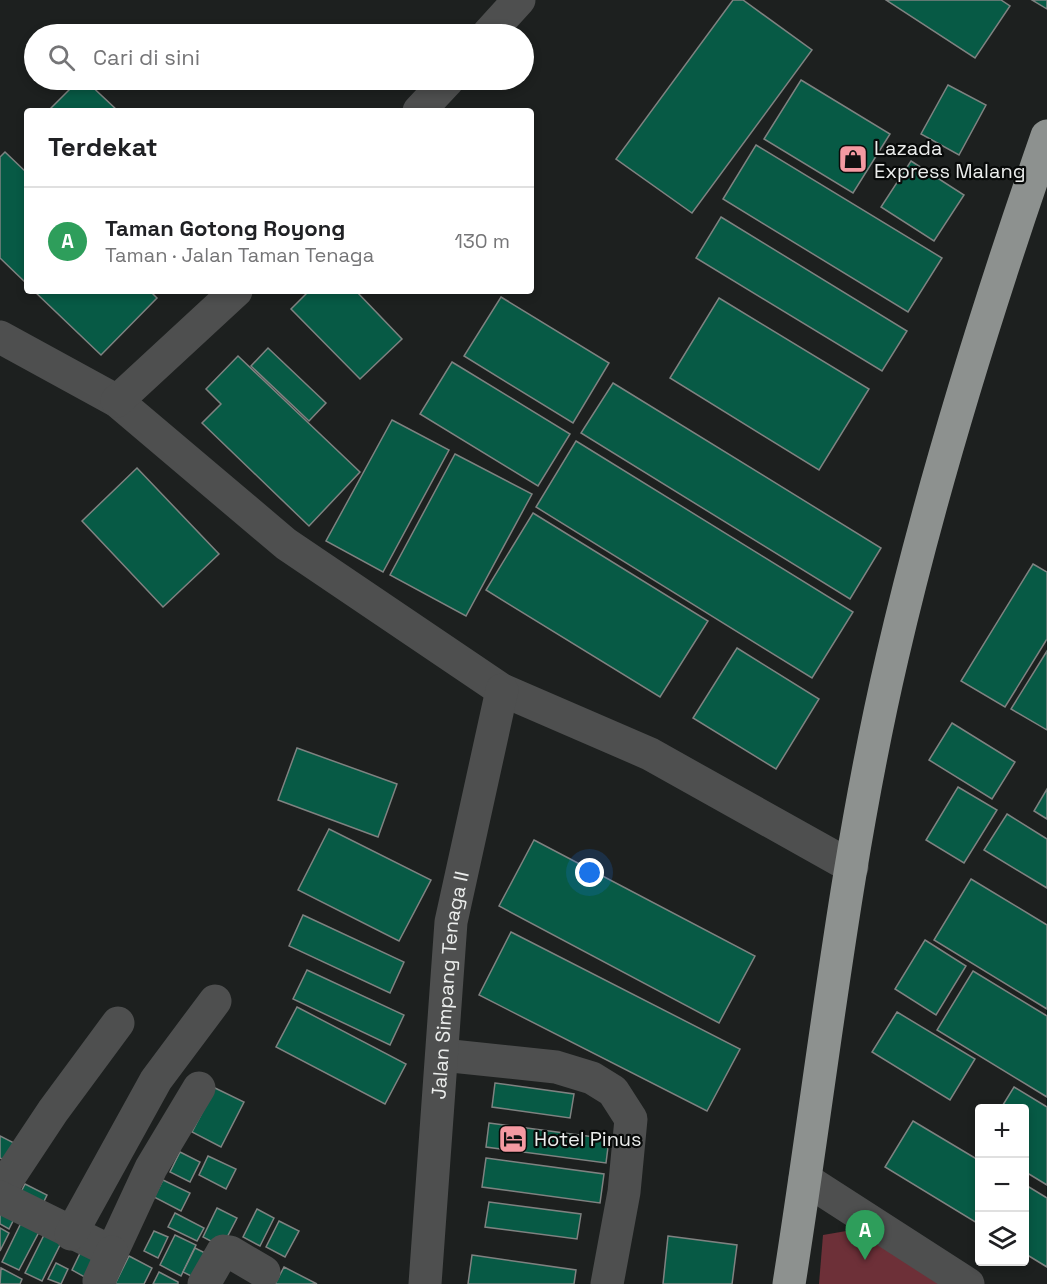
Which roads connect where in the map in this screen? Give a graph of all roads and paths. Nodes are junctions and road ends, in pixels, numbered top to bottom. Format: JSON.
{"nodes":[{"id":1,"x":519,"y":0,"type":"edge"},
{"id":2,"x":497,"y":24,"type":"edge"},
{"id":3,"x":439,"y":90,"type":"edge"},
{"id":4,"x":422,"y":108,"type":"edge"},
{"id":5,"x":1047,"y":136,"type":"edge"},
{"id":6,"x":233,"y":294,"type":"edge"},
{"id":7,"x":0,"y":337,"type":"edge"},
{"id":8,"x":117,"y":401,"type":"junction"},
{"id":9,"x":502,"y":690,"type":"junction"},
{"id":10,"x":852,"y":867,"type":"junction"},
{"id":11,"x":215,"y":1001,"type":"dead end"},
{"id":12,"x":118,"y":1023,"type":"dead end"},
{"id":13,"x":442,"y":1055,"type":"junction"},
{"id":14,"x":199,"y":1088,"type":"dead end"},
{"id":15,"x":805,"y":1179,"type":"junction"},
{"id":16,"x":0,"y":1191,"type":"edge"},
{"id":17,"x":0,"y":1197,"type":"edge"},
{"id":18,"x":71,"y":1234,"type":"junction"},
{"id":19,"x":112,"y":1252,"type":"junction"},
{"id":20,"x":264,"y":1272,"type":"dead end"},
{"id":21,"x":100,"y":1284,"type":"edge"},
{"id":22,"x":204,"y":1284,"type":"edge"},
{"id":23,"x":425,"y":1284,"type":"edge"},
{"id":24,"x":607,"y":1284,"type":"edge"},
{"id":25,"x":789,"y":1284,"type":"edge"},
{"id":26,"x":968,"y":1284,"type":"edge"}],
"edges":[{"from":1,"to":2,"type":"street"},
{"from":3,"to":4,"type":"street"},
{"from":5,"to":10,"type":"highway"},
{"from":6,"to":8,"type":"street"},
{"from":7,"to":8,"type":"street"},
{"from":8,"to":9,"type":"street"},
{"from":9,"to":10,"type":"street"},
{"from":9,"to":13,"type":"street","name":"Jalan Simpang Tenaga II"},
{"from":10,"to":15,"type":"highway"},
{"from":11,"to":18,"type":"street"},
{"from":12,"to":16,"type":"street"},
{"from":13,"to":23,"type":"street","name":"Jalan Simpang Tenaga II"},
{"from":13,"to":24,"type":"street"},
{"from":14,"to":19,"type":"street"},
{"from":15,"to":25,"type":"highway"},
{"from":15,"to":26,"type":"street"},
{"from":17,"to":18,"type":"street"},
{"from":18,"to":19,"type":"street"},
{"from":19,"to":21,"type":"street"},
{"from":20,"to":22,"type":"street"}]}
